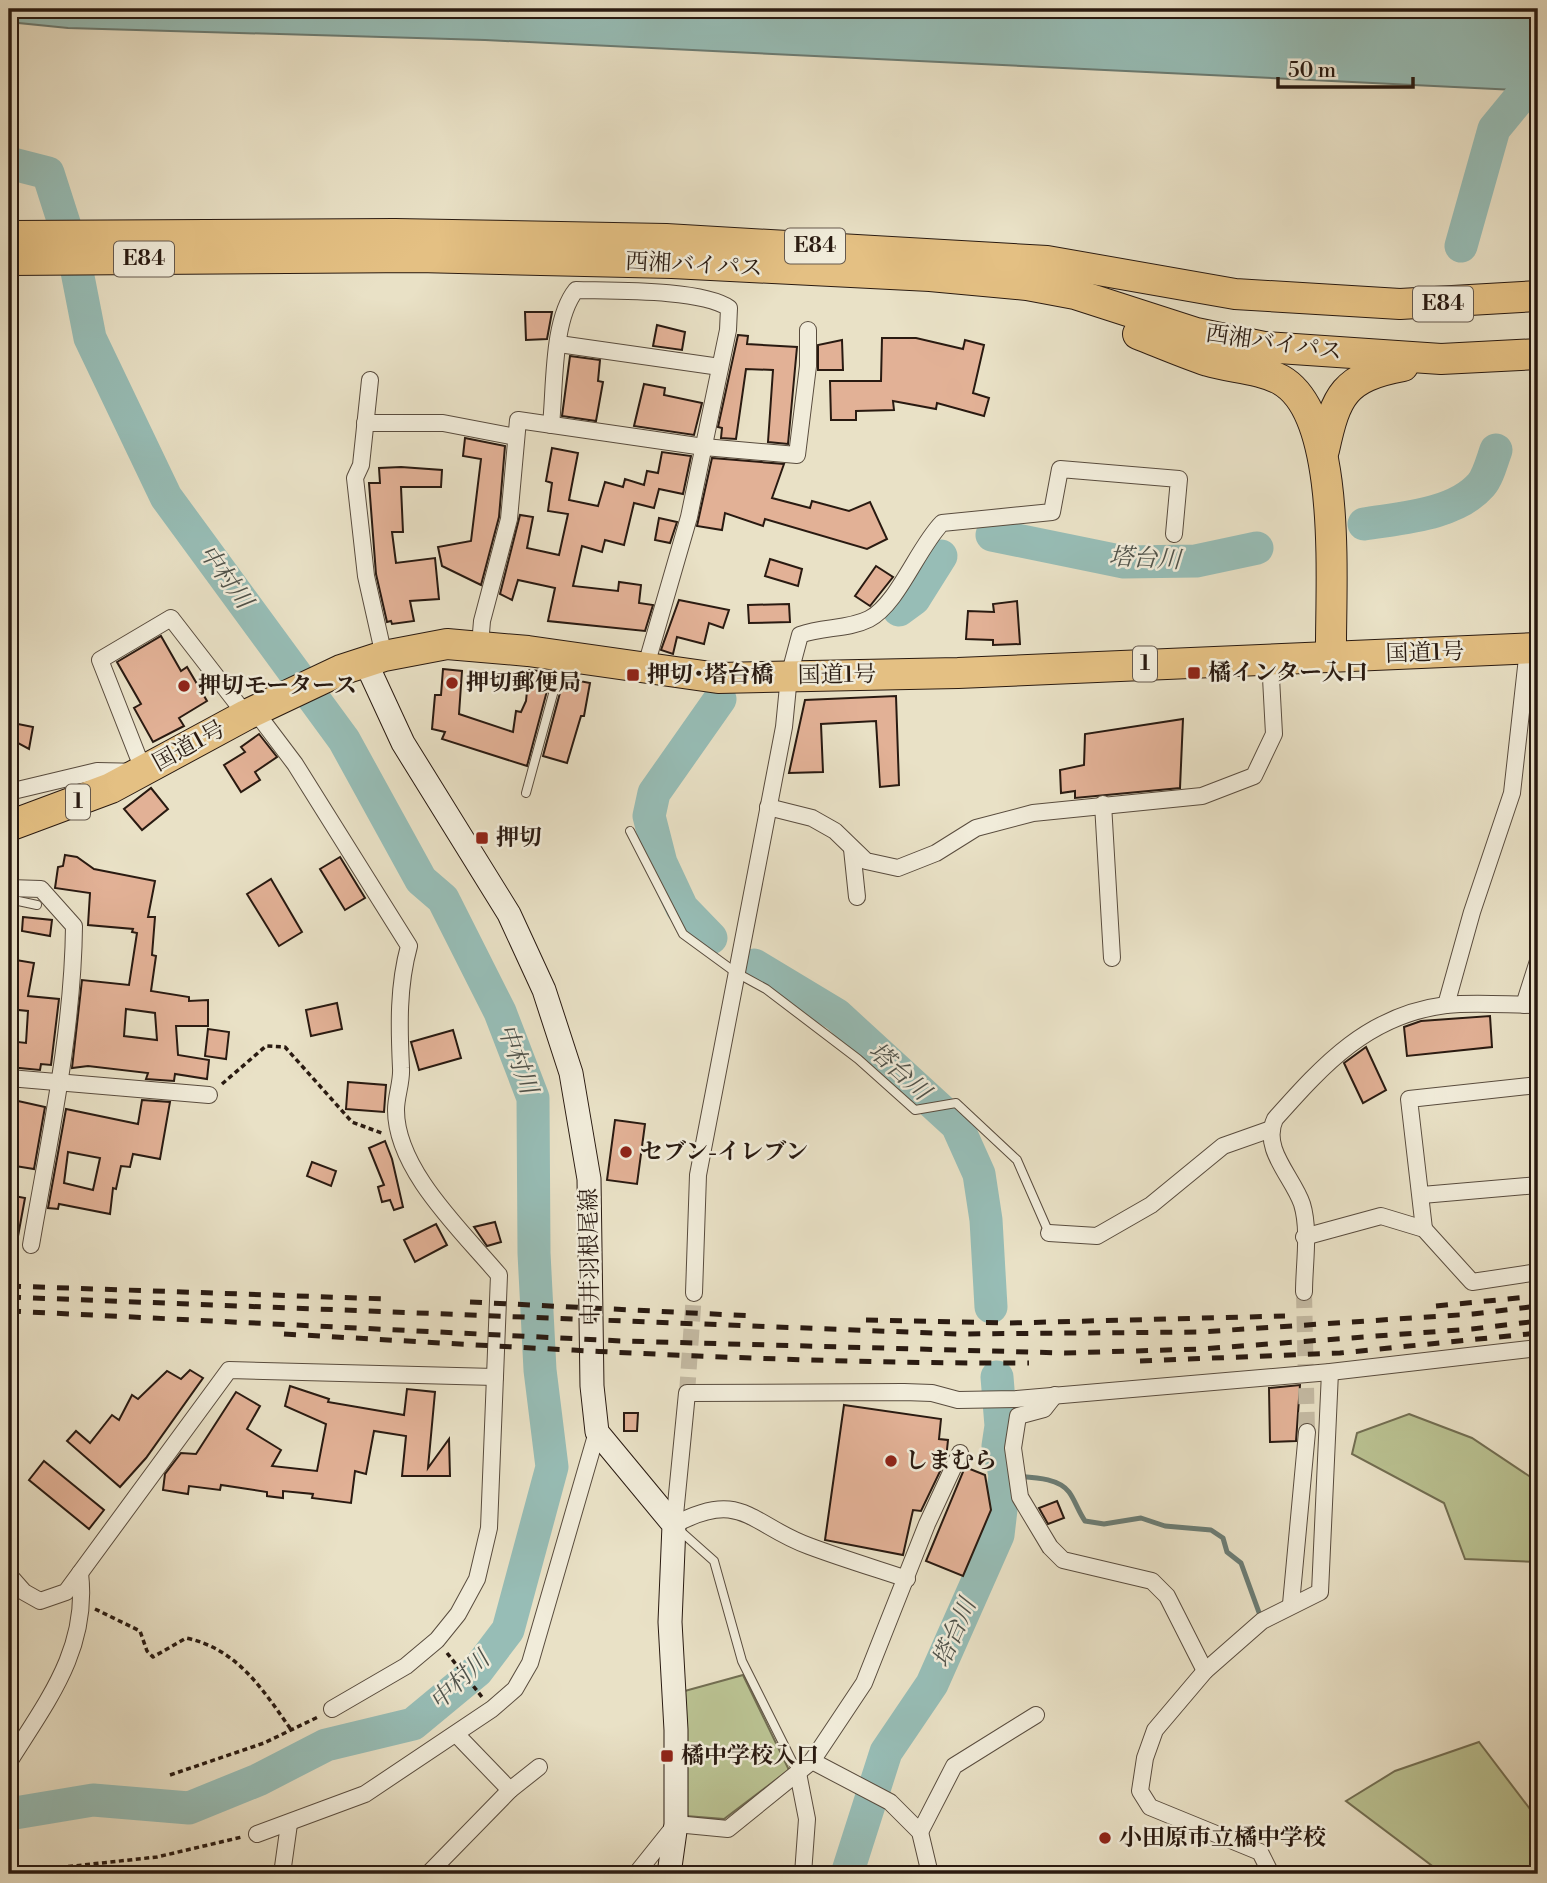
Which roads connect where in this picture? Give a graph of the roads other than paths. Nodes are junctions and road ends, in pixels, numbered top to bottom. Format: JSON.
{"nodes":[{"id":1,"x":9,"y":236,"type":"edge"},
{"id":2,"x":279,"y":246,"type":"junction"},
{"id":3,"x":9,"y":260,"type":"edge"},
{"id":4,"x":727,"y":266,"type":"junction"},
{"id":5,"x":1538,"y":296,"type":"edge"},
{"id":6,"x":808,"y":330,"type":"dead end"},
{"id":7,"x":559,"y":344,"type":"junction"},
{"id":8,"x":1538,"y":355,"type":"edge"},
{"id":9,"x":1441,"y":359,"type":"junction"},
{"id":10,"x":720,"y":367,"type":"junction"},
{"id":11,"x":370,"y":380,"type":"dead end"},
{"id":12,"x":365,"y":423,"type":"junction"},
{"id":13,"x":551,"y":425,"type":"junction"},
{"id":14,"x":516,"y":437,"type":"junction"},
{"id":15,"x":704,"y":447,"type":"junction"},
{"id":16,"x":1325,"y":462,"type":"junction"},
{"id":17,"x":1174,"y":534,"type":"dead end"},
{"id":18,"x":480,"y":645,"type":"junction"},
{"id":19,"x":1533,"y":649,"type":"edge"},
{"id":20,"x":564,"y":656,"type":"junction"},
{"id":21,"x":1331,"y":656,"type":"junction"},
{"id":22,"x":1270,"y":659,"type":"junction"},
{"id":23,"x":364,"y":663,"type":"junction"},
{"id":24,"x":645,"y":669,"type":"junction"},
{"id":25,"x":789,"y":676,"type":"junction"},
{"id":26,"x":250,"y":713,"type":"junction"},
{"id":27,"x":144,"y":772,"type":"junction"},
{"id":28,"x":9,"y":792,"type":"edge"},
{"id":29,"x":526,"y":793,"type":"dead end"},
{"id":30,"x":1103,"y":804,"type":"junction"},
{"id":31,"x":768,"y":807,"type":"junction"},
{"id":32,"x":9,"y":825,"type":"edge"},
{"id":33,"x":630,"y":831,"type":"dead end"},
{"id":34,"x":852,"y":849,"type":"junction"},
{"id":35,"x":9,"y":888,"type":"edge"},
{"id":36,"x":858,"y":897,"type":"dead end"},
{"id":37,"x":9,"y":899,"type":"edge"},
{"id":38,"x":37,"y":905,"type":"dead end"},
{"id":39,"x":1112,"y":958,"type":"dead end"},
{"id":40,"x":1538,"y":961,"type":"edge"},
{"id":41,"x":735,"y":972,"type":"junction"},
{"id":42,"x":1446,"y":1005,"type":"junction"},
{"id":43,"x":1531,"y":1005,"type":"edge"},
{"id":44,"x":9,"y":1078,"type":"edge"},
{"id":45,"x":58,"y":1082,"type":"junction"},
{"id":46,"x":1538,"y":1086,"type":"edge"},
{"id":47,"x":209,"y":1095,"type":"road end"},
{"id":48,"x":1271,"y":1129,"type":"junction"},
{"id":49,"x":1538,"y":1185,"type":"edge"},
{"id":50,"x":1422,"y":1195,"type":"junction"},
{"id":51,"x":1424,"y":1229,"type":"junction"},
{"id":52,"x":1049,"y":1233,"type":"joint"},
{"id":53,"x":1304,"y":1237,"type":"junction"},
{"id":54,"x":31,"y":1245,"type":"dead end"},
{"id":55,"x":1538,"y":1272,"type":"edge"},
{"id":56,"x":1304,"y":1292,"type":"tunnel mouth"},
{"id":57,"x":694,"y":1293,"type":"tunnel mouth"},
{"id":58,"x":1538,"y":1348,"type":"edge"},
{"id":59,"x":1330,"y":1372,"type":"junction"},
{"id":60,"x":495,"y":1377,"type":"junction"},
{"id":61,"x":1055,"y":1395,"type":"junction"},
{"id":62,"x":597,"y":1432,"type":"junction"},
{"id":63,"x":1307,"y":1432,"type":"tunnel mouth"},
{"id":64,"x":960,"y":1453,"type":"dead end"},
{"id":65,"x":674,"y":1525,"type":"junction"},
{"id":66,"x":80,"y":1573,"type":"junction"},
{"id":67,"x":9,"y":1576,"type":"edge"},
{"id":68,"x":907,"y":1579,"type":"junction"},
{"id":69,"x":1291,"y":1604,"type":"junction"},
{"id":70,"x":1205,"y":1671,"type":"junction"},
{"id":71,"x":332,"y":1709,"type":"road end"},
{"id":72,"x":1036,"y":1715,"type":"dead end"},
{"id":73,"x":456,"y":1734,"type":"junction"},
{"id":74,"x":812,"y":1761,"type":"junction"},
{"id":75,"x":9,"y":1762,"type":"edge"},
{"id":76,"x":539,"y":1767,"type":"dead end"},
{"id":77,"x":798,"y":1773,"type":"junction"},
{"id":78,"x":510,"y":1790,"type":"junction"},
{"id":79,"x":289,"y":1824,"type":"junction"},
{"id":80,"x":676,"y":1824,"type":"junction"},
{"id":81,"x":920,"y":1832,"type":"junction"},
{"id":82,"x":257,"y":1834,"type":"road end"},
{"id":83,"x":282,"y":1874,"type":"edge"},
{"id":84,"x":427,"y":1874,"type":"edge"},
{"id":85,"x":636,"y":1874,"type":"edge"},
{"id":86,"x":669,"y":1874,"type":"edge"},
{"id":87,"x":803,"y":1874,"type":"edge"},
{"id":88,"x":930,"y":1874,"type":"edge"},
{"id":89,"x":1271,"y":1874,"type":"edge"}],
"edges":[{"from":1,"to":2,"type":"highway","name":"西湘バイパス","number":"E84"},
{"from":2,"to":3,"type":"highway","name":"西湘バイパス","number":"E84"},
{"from":2,"to":4,"type":"highway","name":"西湘バイパス","number":"E84"},
{"from":2,"to":5,"type":"highway","name":"西湘バイパス","number":"E84"},
{"from":4,"to":9,"type":"highway","name":"西湘バイパス","number":"E84"},
{"from":4,"to":16,"type":"highway"},
{"from":6,"to":15,"type":"street"},
{"from":7,"to":10,"type":"street"},
{"from":7,"to":10,"type":"street"},
{"from":7,"to":13,"type":"street"},
{"from":8,"to":9,"type":"highway","name":"西湘バイパス","number":"E84"},
{"from":9,"to":16,"type":"highway"},
{"from":10,"to":15,"type":"street"},
{"from":11,"to":12,"type":"street"},
{"from":12,"to":14,"type":"street"},
{"from":12,"to":23,"type":"street"},
{"from":13,"to":14,"type":"street"},
{"from":13,"to":15,"type":"street"},
{"from":14,"to":18,"type":"street"},
{"from":15,"to":24,"type":"street"},
{"from":16,"to":21,"type":"highway"},
{"from":17,"to":25,"type":"street"},
{"from":18,"to":20,"type":"highway","name":"国道1号","number":"1"},
{"from":18,"to":23,"type":"highway","name":"国道1号","number":"1"},
{"from":19,"to":21,"type":"highway","name":"国道1号","number":"1"},
{"from":19,"to":42,"type":"street"},
{"from":20,"to":24,"type":"highway","name":"国道1号","number":"1"},
{"from":20,"to":29,"type":"lane"},
{"from":21,"to":22,"type":"highway","name":"国道1号","number":"1"},
{"from":22,"to":25,"type":"highway","name":"国道1号","number":"1"},
{"from":22,"to":30,"type":"street"},
{"from":23,"to":26,"type":"highway","name":"国道1号","number":"1"},
{"from":23,"to":62,"type":"main road","name":"中井羽根尾線"},
{"from":24,"to":25,"type":"highway","name":"国道1号","number":"1"},
{"from":25,"to":31,"type":"street"},
{"from":26,"to":27,"type":"highway","name":"国道1号","number":"1"},
{"from":26,"to":27,"type":"street"},
{"from":26,"to":60,"type":"street"},
{"from":27,"to":28,"type":"street"},
{"from":27,"to":32,"type":"highway","name":"国道1号","number":"1"},
{"from":30,"to":34,"type":"street"},
{"from":30,"to":39,"type":"street"},
{"from":31,"to":34,"type":"street"},
{"from":31,"to":41,"type":"street"},
{"from":33,"to":41,"type":"lane"},
{"from":34,"to":36,"type":"street"},
{"from":35,"to":45,"type":"street"},
{"from":37,"to":38,"type":"lane"},
{"from":40,"to":43,"type":"street"},
{"from":41,"to":52,"type":"lane"},
{"from":41,"to":57,"type":"street"},
{"from":42,"to":43,"type":"street"},
{"from":42,"to":48,"type":"street"},
{"from":44,"to":45,"type":"street"},
{"from":45,"to":47,"type":"street"},
{"from":45,"to":54,"type":"street"},
{"from":46,"to":50,"type":"street"},
{"from":48,"to":52,"type":"street"},
{"from":48,"to":53,"type":"street"},
{"from":49,"to":50,"type":"street"},
{"from":50,"to":51,"type":"street"},
{"from":51,"to":53,"type":"street"},
{"from":51,"to":55,"type":"street"},
{"from":53,"to":56,"type":"street"},
{"from":58,"to":59,"type":"street"},
{"from":59,"to":61,"type":"street"},
{"from":59,"to":69,"type":"street"},
{"from":60,"to":66,"type":"street"},
{"from":60,"to":71,"type":"street"},
{"from":61,"to":65,"type":"street"},
{"from":61,"to":70,"type":"street"},
{"from":62,"to":65,"type":"main road"},
{"from":62,"to":73,"type":"street"},
{"from":63,"to":69,"type":"street"},
{"from":64,"to":68,"type":"street"},
{"from":65,"to":68,"type":"street"},
{"from":65,"to":77,"type":"lane"},
{"from":65,"to":80,"type":"main road"},
{"from":66,"to":67,"type":"street"},
{"from":66,"to":75,"type":"street"},
{"from":68,"to":74,"type":"street"},
{"from":69,"to":70,"type":"street"},
{"from":70,"to":89,"type":"street"},
{"from":72,"to":81,"type":"street"},
{"from":73,"to":78,"type":"street"},
{"from":73,"to":79,"type":"street"},
{"from":74,"to":77,"type":"street"},
{"from":74,"to":81,"type":"street"},
{"from":76,"to":78,"type":"street"},
{"from":77,"to":80,"type":"street"},
{"from":77,"to":87,"type":"street"},
{"from":78,"to":84,"type":"street"},
{"from":79,"to":82,"type":"street"},
{"from":79,"to":83,"type":"street"},
{"from":80,"to":85,"type":"street"},
{"from":80,"to":86,"type":"main road"},
{"from":81,"to":88,"type":"street"}]}
